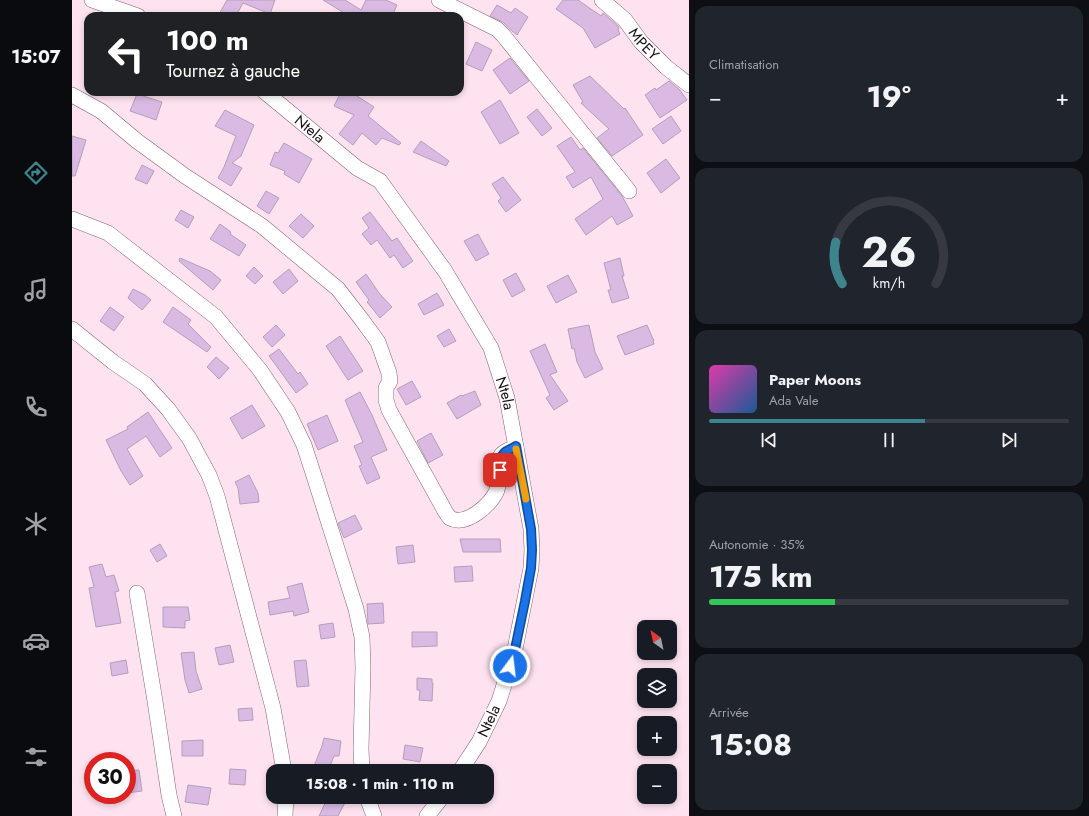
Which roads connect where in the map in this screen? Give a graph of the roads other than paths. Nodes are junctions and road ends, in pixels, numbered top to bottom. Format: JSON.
{"nodes":[{"id":1,"x":92,"y":0,"type":"edge"},
{"id":2,"x":439,"y":0,"type":"edge"},
{"id":3,"x":602,"y":0,"type":"edge"},
{"id":4,"x":126,"y":12,"type":"edge"},
{"id":5,"x":463,"y":12,"type":"edge"},
{"id":6,"x":464,"y":12,"type":"edge"},
{"id":7,"x":689,"y":85,"type":"edge"},
{"id":8,"x":72,"y":95,"type":"edge"},
{"id":9,"x":270,"y":96,"type":"edge"},
{"id":10,"x":629,"y":191,"type":"dead end"},
{"id":11,"x":72,"y":219,"type":"edge"},
{"id":12,"x":72,"y":329,"type":"edge"},
{"id":13,"x":516,"y":446,"type":"junction"},
{"id":14,"x":137,"y":593,"type":"dead end"},
{"id":15,"x":283,"y":764,"type":"edge"},
{"id":16,"x":362,"y":764,"type":"edge"},
{"id":17,"x":465,"y":764,"type":"edge"},
{"id":18,"x":286,"y":804,"type":"edge"},
{"id":19,"x":370,"y":804,"type":"edge"},
{"id":20,"x":436,"y":804,"type":"edge"},
{"id":21,"x":174,"y":816,"type":"edge"},
{"id":22,"x":285,"y":816,"type":"edge"},
{"id":23,"x":374,"y":816,"type":"edge"},
{"id":24,"x":427,"y":816,"type":"edge"}],
"edges":[{"from":1,"to":4,"type":"street"},
{"from":2,"to":5,"type":"street"},
{"from":3,"to":7,"type":"street","name":"MPEY"},
{"from":6,"to":10,"type":"street"},
{"from":8,"to":13,"type":"street"},
{"from":9,"to":13,"type":"street","name":"Ntela"},
{"from":11,"to":16,"type":"street"},
{"from":12,"to":15,"type":"street"},
{"from":13,"to":17,"type":"street","name":"Ntela"},
{"from":14,"to":21,"type":"street"},
{"from":18,"to":22,"type":"street"},
{"from":19,"to":23,"type":"street"},
{"from":20,"to":24,"type":"street"}]}
